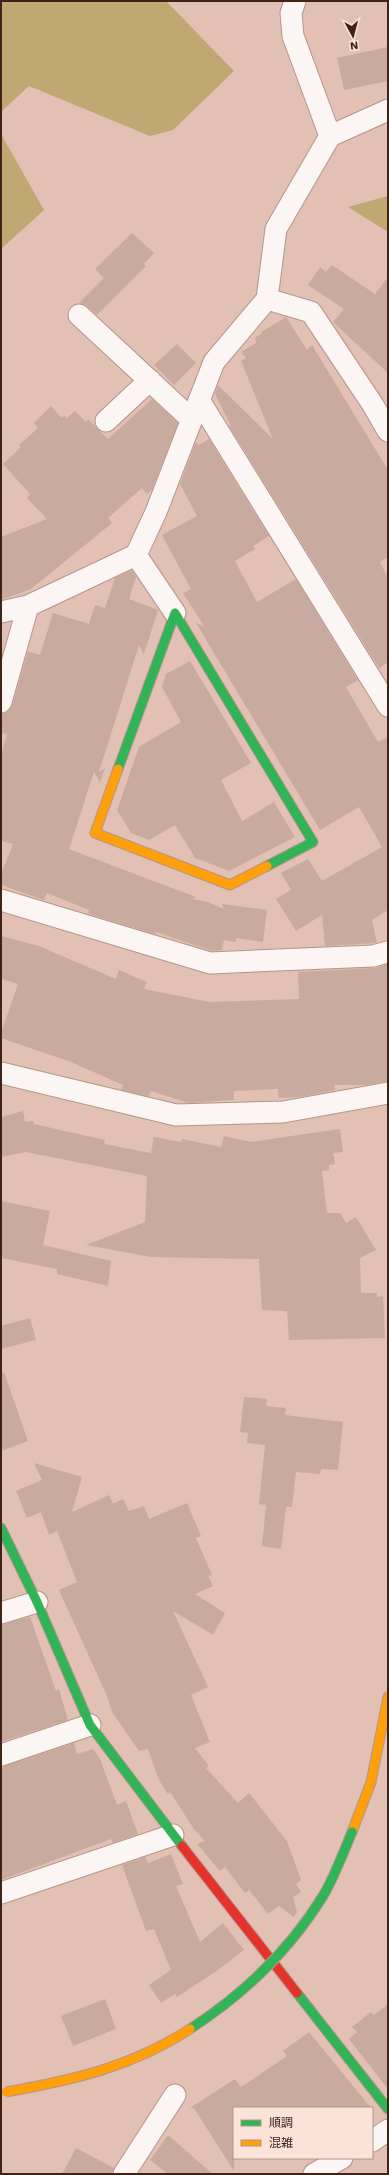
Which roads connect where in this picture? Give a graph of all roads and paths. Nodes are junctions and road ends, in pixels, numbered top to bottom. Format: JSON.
{"nodes":[{"id":1,"x":294,"y":1,"type":"edge"},
{"id":2,"x":388,"y":110,"type":"edge"},
{"id":3,"x":330,"y":136,"type":"junction"},
{"id":4,"x":267,"y":299,"type":"junction"},
{"id":5,"x":79,"y":314,"type":"dead end"},
{"id":6,"x":150,"y":380,"type":"junction"},
{"id":7,"x":381,"y":407,"type":"edge"},
{"id":8,"x":195,"y":410,"type":"junction"},
{"id":9,"x":106,"y":421,"type":"dead end"},
{"id":10,"x":388,"y":431,"type":"edge"},
{"id":11,"x":136,"y":555,"type":"junction"},
{"id":12,"x":28,"y":606,"type":"junction"},
{"id":13,"x":1,"y":612,"type":"edge"},
{"id":14,"x":175,"y":613,"type":"junction"},
{"id":15,"x":1,"y":702,"type":"edge"},
{"id":16,"x":388,"y":706,"type":"edge"},
{"id":17,"x":1,"y":900,"type":"edge"},
{"id":18,"x":388,"y":952,"type":"edge"},
{"id":19,"x":1,"y":1073,"type":"edge"},
{"id":20,"x":388,"y":1093,"type":"edge"},
{"id":21,"x":1,"y":1528,"type":"edge"},
{"id":22,"x":37,"y":1602,"type":"junction"},
{"id":23,"x":1,"y":1613,"type":"edge"},
{"id":24,"x":388,"y":1697,"type":"edge"},
{"id":25,"x":90,"y":1725,"type":"junction"},
{"id":26,"x":1,"y":1755,"type":"edge"},
{"id":27,"x":173,"y":1835,"type":"junction"},
{"id":28,"x":1,"y":1893,"type":"edge"},
{"id":29,"x":3,"y":2092,"type":"edge"},
{"id":30,"x":175,"y":2095,"type":"dead end"},
{"id":31,"x":388,"y":2109,"type":"edge"},
{"id":32,"x":388,"y":2130,"type":"edge"},
{"id":33,"x":373,"y":2140,"type":"edge"},
{"id":34,"x":340,"y":2159,"type":"edge"},
{"id":35,"x":124,"y":2174,"type":"edge"},
{"id":36,"x":314,"y":2174,"type":"edge"}],
"edges":[{"from":1,"to":3,"type":"street"},
{"from":2,"to":3,"type":"street"},
{"from":3,"to":4,"type":"street"},
{"from":4,"to":7,"type":"street"},
{"from":4,"to":8,"type":"street"},
{"from":5,"to":6,"type":"street"},
{"from":6,"to":8,"type":"street"},
{"from":6,"to":9,"type":"street"},
{"from":7,"to":10,"type":"street"},
{"from":8,"to":11,"type":"street"},
{"from":8,"to":16,"type":"street"},
{"from":11,"to":12,"type":"street"},
{"from":11,"to":14,"type":"street"},
{"from":12,"to":13,"type":"street"},
{"from":12,"to":15,"type":"street"},
{"from":14,"to":14,"type":"street"},
{"from":17,"to":18,"type":"street"},
{"from":19,"to":20,"type":"street"},
{"from":21,"to":22,"type":"street"},
{"from":22,"to":23,"type":"street"},
{"from":22,"to":25,"type":"street"},
{"from":24,"to":29,"type":"street","bridge":true},
{"from":25,"to":26,"type":"street"},
{"from":25,"to":27,"type":"street"},
{"from":27,"to":28,"type":"street"},
{"from":27,"to":31,"type":"street"},
{"from":30,"to":35,"type":"street"},
{"from":32,"to":33,"type":"street"},
{"from":34,"to":36,"type":"street"}]}
